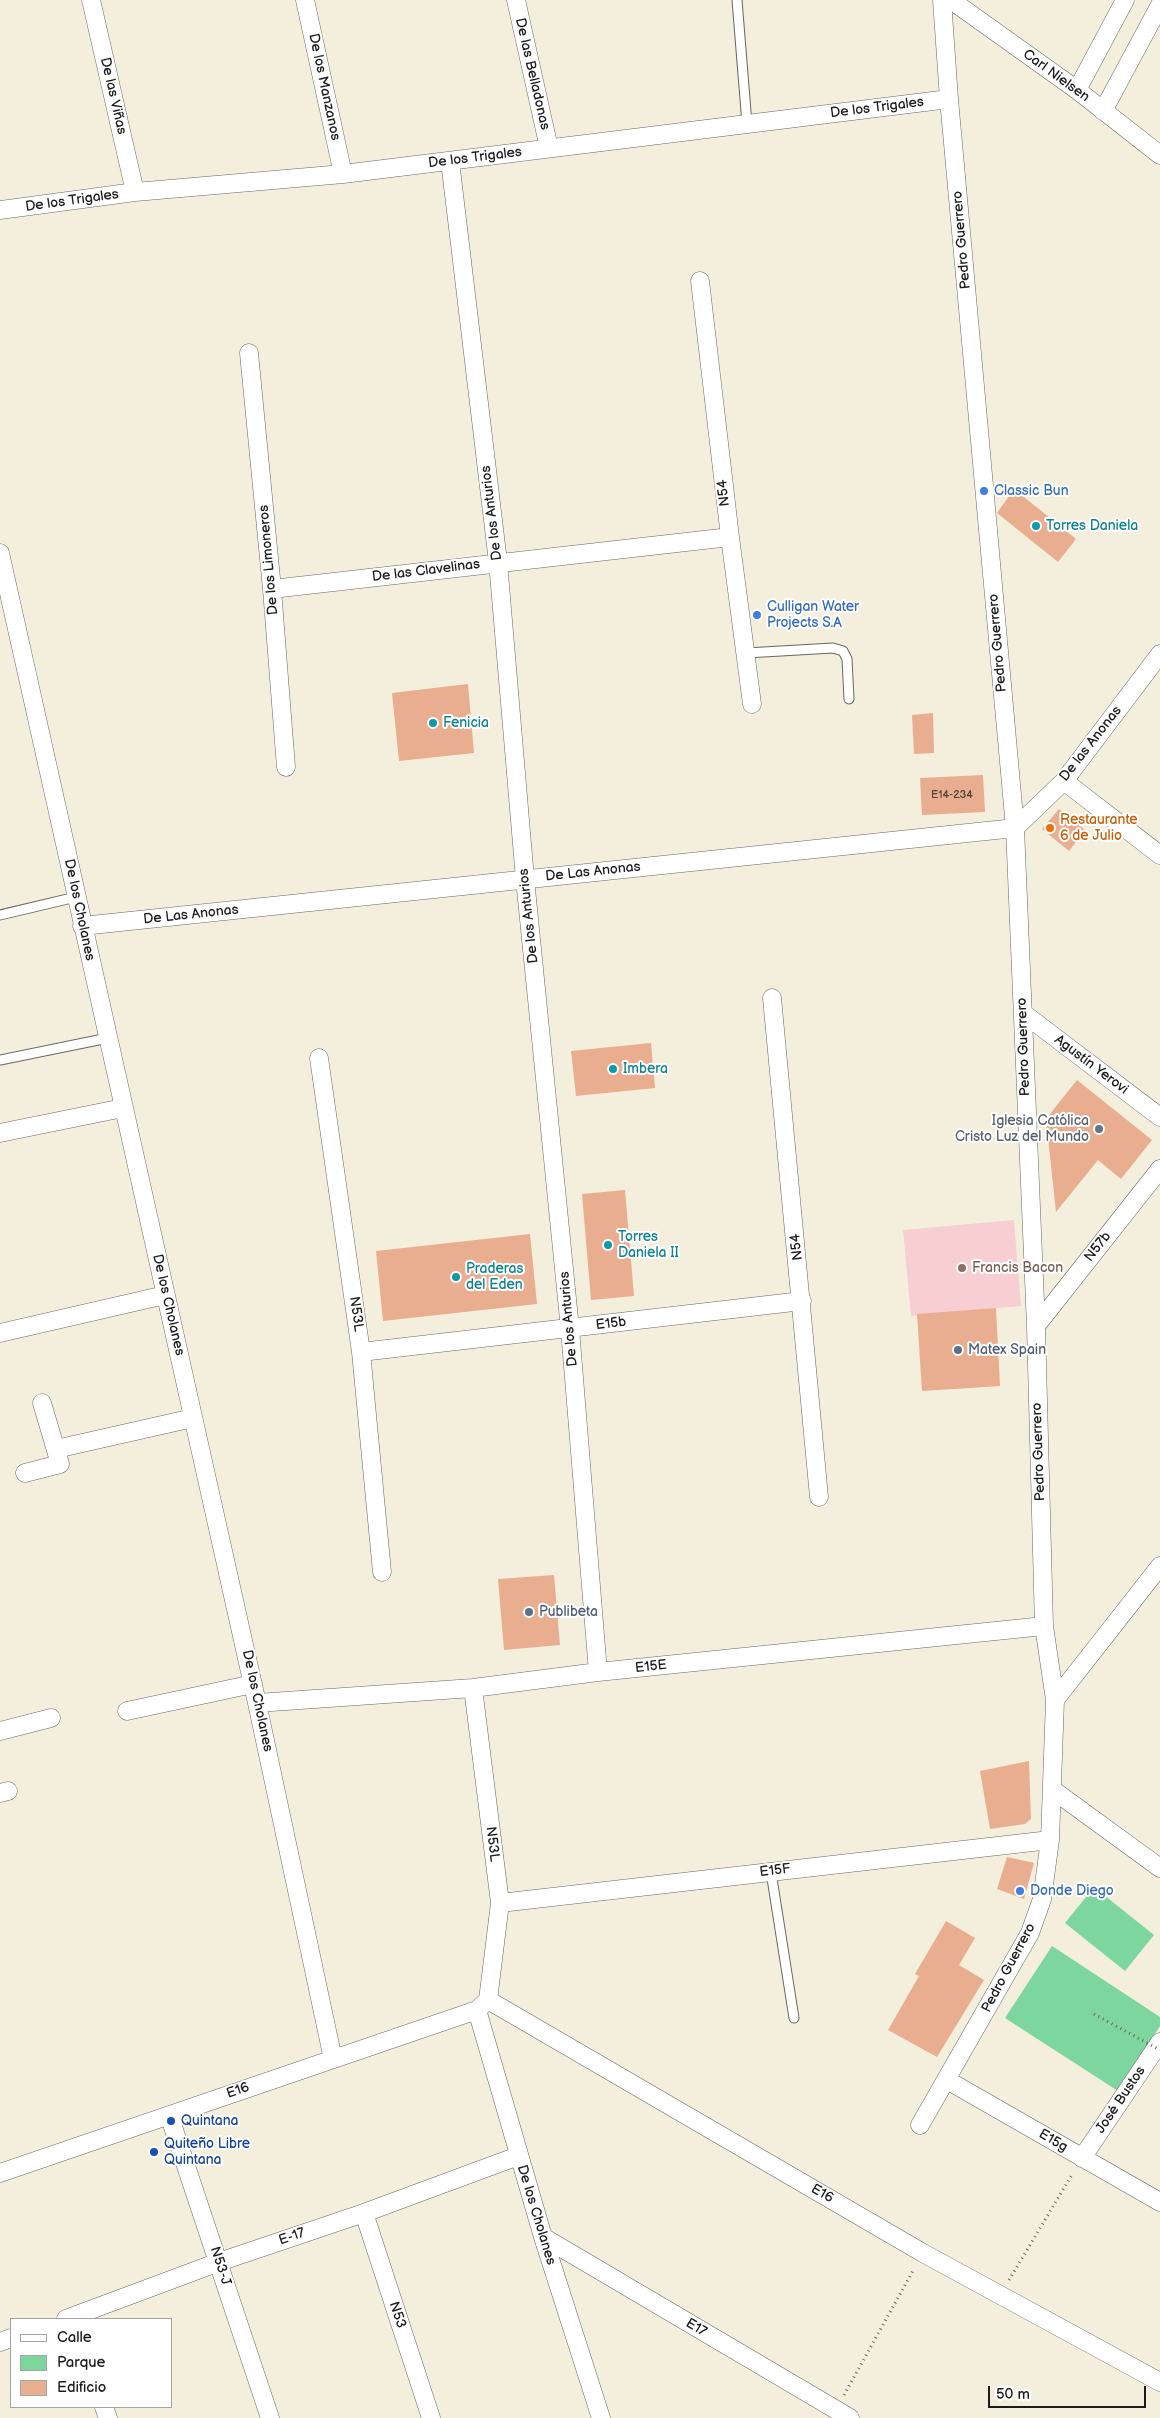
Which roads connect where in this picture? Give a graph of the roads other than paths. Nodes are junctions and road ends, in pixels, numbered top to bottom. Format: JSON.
{"nodes":[{"id":1,"x":91,"y":0,"type":"edge"},
{"id":2,"x":305,"y":0,"type":"edge"},
{"id":3,"x":516,"y":0,"type":"edge"},
{"id":4,"x":737,"y":0,"type":"edge"},
{"id":5,"x":942,"y":0,"type":"edge"},
{"id":6,"x":951,"y":0,"type":"edge"},
{"id":7,"x":1125,"y":0,"type":"edge"},
{"id":8,"x":1160,"y":5,"type":"edge"},
{"id":9,"x":1077,"y":90,"type":"junction"},
{"id":10,"x":949,"y":100,"type":"junction"},
{"id":11,"x":1104,"y":110,"type":"junction"},
{"id":12,"x":747,"y":124,"type":"junction"},
{"id":13,"x":549,"y":148,"type":"junction"},
{"id":14,"x":1160,"y":155,"type":"edge"},
{"id":15,"x":450,"y":161,"type":"junction"},
{"id":16,"x":343,"y":174,"type":"junction"},
{"id":17,"x":134,"y":192,"type":"junction"},
{"id":18,"x":0,"y":210,"type":"edge"},
{"id":19,"x":700,"y":281,"type":"dead end"},
{"id":20,"x":249,"y":352,"type":"dead end"},
{"id":21,"x":730,"y":537,"type":"junction"},
{"id":22,"x":0,"y":553,"type":"edge"},
{"id":23,"x":498,"y":562,"type":"junction"},
{"id":24,"x":272,"y":589,"type":"junction"},
{"id":25,"x":746,"y":653,"type":"junction"},
{"id":26,"x":1160,"y":654,"type":"edge"},
{"id":27,"x":849,"y":698,"type":"dead end"},
{"id":28,"x":752,"y":704,"type":"dead end"},
{"id":29,"x":286,"y":767,"type":"dead end"},
{"id":30,"x":1064,"y":781,"type":"junction"},
{"id":31,"x":1015,"y":828,"type":"junction"},
{"id":32,"x":1160,"y":855,"type":"edge"},
{"id":33,"x":525,"y":878,"type":"junction"},
{"id":34,"x":76,"y":897,"type":"junction"},
{"id":35,"x":0,"y":915,"type":"edge"},
{"id":36,"x":82,"y":926,"type":"junction"},
{"id":37,"x":772,"y":998,"type":"dead end"},
{"id":38,"x":1023,"y":1013,"type":"junction"},
{"id":39,"x":108,"y":1038,"type":"junction"},
{"id":40,"x":319,"y":1058,"type":"dead end"},
{"id":41,"x":0,"y":1060,"type":"edge"},
{"id":42,"x":123,"y":1108,"type":"junction"},
{"id":43,"x":1160,"y":1117,"type":"edge"},
{"id":44,"x":0,"y":1133,"type":"edge"},
{"id":45,"x":1160,"y":1169,"type":"edge"},
{"id":46,"x":165,"y":1295,"type":"junction"},
{"id":47,"x":802,"y":1301,"type":"junction"},
{"id":48,"x":1036,"y":1326,"type":"junction"},
{"id":49,"x":570,"y":1329,"type":"junction"},
{"id":50,"x":0,"y":1333,"type":"edge"},
{"id":51,"x":361,"y":1352,"type":"junction"},
{"id":52,"x":42,"y":1403,"type":"dead end"},
{"id":53,"x":193,"y":1418,"type":"junction"},
{"id":54,"x":56,"y":1449,"type":"junction"},
{"id":55,"x":25,"y":1474,"type":"dead end"},
{"id":56,"x":819,"y":1497,"type":"dead end"},
{"id":57,"x":1160,"y":1566,"type":"edge"},
{"id":58,"x":382,"y":1572,"type":"dead end"},
{"id":59,"x":1044,"y":1626,"type":"junction"},
{"id":60,"x":598,"y":1672,"type":"junction"},
{"id":61,"x":253,"y":1684,"type":"junction"},
{"id":62,"x":473,"y":1688,"type":"junction"},
{"id":63,"x":1055,"y":1700,"type":"junction"},
{"id":64,"x":257,"y":1703,"type":"junction"},
{"id":65,"x":127,"y":1711,"type":"dead end"},
{"id":66,"x":52,"y":1718,"type":"dead end"},
{"id":67,"x":0,"y":1731,"type":"edge"},
{"id":68,"x":1053,"y":1790,"type":"junction"},
{"id":69,"x":1050,"y":1840,"type":"junction"},
{"id":70,"x":1160,"y":1868,"type":"edge"},
{"id":71,"x":771,"y":1872,"type":"junction"},
{"id":72,"x":500,"y":1903,"type":"junction"},
{"id":73,"x":483,"y":2005,"type":"junction"},
{"id":74,"x":794,"y":2018,"type":"dead end"},
{"id":75,"x":1160,"y":2042,"type":"edge"},
{"id":76,"x":333,"y":2059,"type":"junction"},
{"id":77,"x":947,"y":2080,"type":"junction"},
{"id":78,"x":169,"y":2115,"type":"junction"},
{"id":79,"x":920,"y":2125,"type":"dead end"},
{"id":80,"x":518,"y":2156,"type":"junction"},
{"id":81,"x":1082,"y":2158,"type":"junction"},
{"id":82,"x":0,"y":2173,"type":"edge"},
{"id":83,"x":1160,"y":2202,"type":"edge"},
{"id":84,"x":364,"y":2212,"type":"junction"},
{"id":85,"x":542,"y":2237,"type":"junction"},
{"id":86,"x":219,"y":2262,"type":"junction"},
{"id":87,"x":72,"y":2318,"type":"edge"},
{"id":88,"x":1160,"y":2382,"type":"edge"},
{"id":89,"x":843,"y":2414,"type":"edge"},
{"id":90,"x":270,"y":2418,"type":"edge"},
{"id":91,"x":431,"y":2418,"type":"edge"},
{"id":92,"x":601,"y":2418,"type":"edge"}],
"edges":[{"from":1,"to":17,"type":"street","name":"De las Viñas"},
{"from":2,"to":16,"type":"street","name":"De los Manzanos"},
{"from":3,"to":13,"type":"street","name":"De las Belladonas"},
{"from":4,"to":12,"type":"lane"},
{"from":5,"to":10,"type":"street","name":"Pedro Guerrero"},
{"from":6,"to":9,"type":"street","name":"Carl Nielsen"},
{"from":7,"to":9,"type":"street"},
{"from":8,"to":11,"type":"street"},
{"from":9,"to":11,"type":"street","name":"Carl Nielsen"},
{"from":10,"to":12,"type":"street","name":"De los Trigales"},
{"from":10,"to":31,"type":"street","name":"Pedro Guerrero"},
{"from":11,"to":14,"type":"street","name":"Carl Nielsen"},
{"from":12,"to":13,"type":"street","name":"De los Trigales"},
{"from":13,"to":15,"type":"street","name":"De los Trigales"},
{"from":15,"to":16,"type":"street","name":"De los Trigales"},
{"from":15,"to":23,"type":"street","name":"De los Anturios"},
{"from":16,"to":17,"type":"street","name":"De los Trigales"},
{"from":17,"to":18,"type":"street","name":"De los Trigales"},
{"from":19,"to":21,"type":"street","name":"N54"},
{"from":20,"to":24,"type":"street","name":"De los Limoneros"},
{"from":21,"to":23,"type":"street","name":"De las Clavelinas"},
{"from":21,"to":25,"type":"street","name":"N54"},
{"from":22,"to":34,"type":"street","name":"De los Cholanes"},
{"from":23,"to":24,"type":"street","name":"De las Clavelinas"},
{"from":23,"to":33,"type":"street","name":"De los Anturios"},
{"from":24,"to":29,"type":"street","name":"De los Limoneros"},
{"from":25,"to":27,"type":"lane"},
{"from":25,"to":28,"type":"street","name":"N54"},
{"from":26,"to":30,"type":"street","name":"De las Anonas"},
{"from":30,"to":31,"type":"street","name":"De las Anonas"},
{"from":30,"to":32,"type":"street"},
{"from":31,"to":33,"type":"street","name":"De Las Anonas"},
{"from":31,"to":38,"type":"street","name":"Pedro Guerrero"},
{"from":33,"to":36,"type":"street","name":"De Las Anonas"},
{"from":33,"to":49,"type":"street","name":"De los Anturios"},
{"from":34,"to":35,"type":"lane"},
{"from":34,"to":36,"type":"street","name":"De los Cholanes"},
{"from":36,"to":39,"type":"street","name":"De los Cholanes"},
{"from":37,"to":47,"type":"street","name":"N54"},
{"from":38,"to":43,"type":"street","name":"Agustín Yerovi"},
{"from":38,"to":48,"type":"street","name":"Pedro Guerrero"},
{"from":39,"to":41,"type":"lane"},
{"from":39,"to":42,"type":"street","name":"De los Cholanes"},
{"from":40,"to":51,"type":"street","name":"N53L"},
{"from":42,"to":44,"type":"street"},
{"from":42,"to":46,"type":"street","name":"De los Cholanes"},
{"from":45,"to":48,"type":"street","name":"N57b"},
{"from":46,"to":50,"type":"street"},
{"from":46,"to":53,"type":"street","name":"De los Cholanes"},
{"from":47,"to":49,"type":"street","name":"E15b"},
{"from":47,"to":56,"type":"street","name":"N54"},
{"from":48,"to":59,"type":"street","name":"Pedro Guerrero"},
{"from":49,"to":51,"type":"street","name":"E15b"},
{"from":49,"to":60,"type":"street","name":"De los Anturios"},
{"from":51,"to":58,"type":"street","name":"N53L"},
{"from":52,"to":54,"type":"street"},
{"from":53,"to":54,"type":"street"},
{"from":53,"to":61,"type":"street","name":"De los Cholanes"},
{"from":54,"to":55,"type":"street"},
{"from":57,"to":63,"type":"street"},
{"from":59,"to":60,"type":"street","name":"E15E"},
{"from":59,"to":63,"type":"street","name":"Pedro Guerrero"},
{"from":60,"to":62,"type":"street","name":"E15E"},
{"from":61,"to":64,"type":"street","name":"De los Cholanes"},
{"from":61,"to":65,"type":"street"},
{"from":62,"to":64,"type":"street","name":"E15E"},
{"from":62,"to":72,"type":"street","name":"N53L"},
{"from":63,"to":68,"type":"street","name":"Pedro Guerrero"},
{"from":64,"to":76,"type":"street","name":"De los Cholanes"},
{"from":66,"to":67,"type":"street"},
{"from":68,"to":69,"type":"street","name":"Pedro Guerrero"},
{"from":68,"to":70,"type":"street"},
{"from":69,"to":71,"type":"street","name":"E15F"},
{"from":69,"to":77,"type":"street","name":"Pedro Guerrero"},
{"from":71,"to":72,"type":"street","name":"E15F"},
{"from":71,"to":74,"type":"lane"},
{"from":72,"to":73,"type":"street","name":"N53L"},
{"from":73,"to":76,"type":"street","name":"E16"},
{"from":73,"to":80,"type":"street","name":"De los Cholanes"},
{"from":73,"to":88,"type":"street","name":"E16"},
{"from":75,"to":81,"type":"street","name":"José Bustos"},
{"from":76,"to":78,"type":"street","name":"E16"},
{"from":77,"to":79,"type":"street","name":"Pedro Guerrero"},
{"from":77,"to":81,"type":"street","name":"E15g"},
{"from":78,"to":82,"type":"street","name":"E16"},
{"from":78,"to":86,"type":"street","name":"N53-J"},
{"from":80,"to":84,"type":"street","name":"E-17"},
{"from":80,"to":85,"type":"street","name":"De los Cholanes"},
{"from":81,"to":83,"type":"street","name":"E15g"},
{"from":84,"to":86,"type":"street","name":"E-17"},
{"from":84,"to":91,"type":"street","name":"N53"},
{"from":85,"to":89,"type":"street","name":"E17"},
{"from":85,"to":92,"type":"street","name":"De los Cholanes"},
{"from":86,"to":87,"type":"street","name":"E-17"},
{"from":86,"to":90,"type":"street","name":"N53-J"}]}
